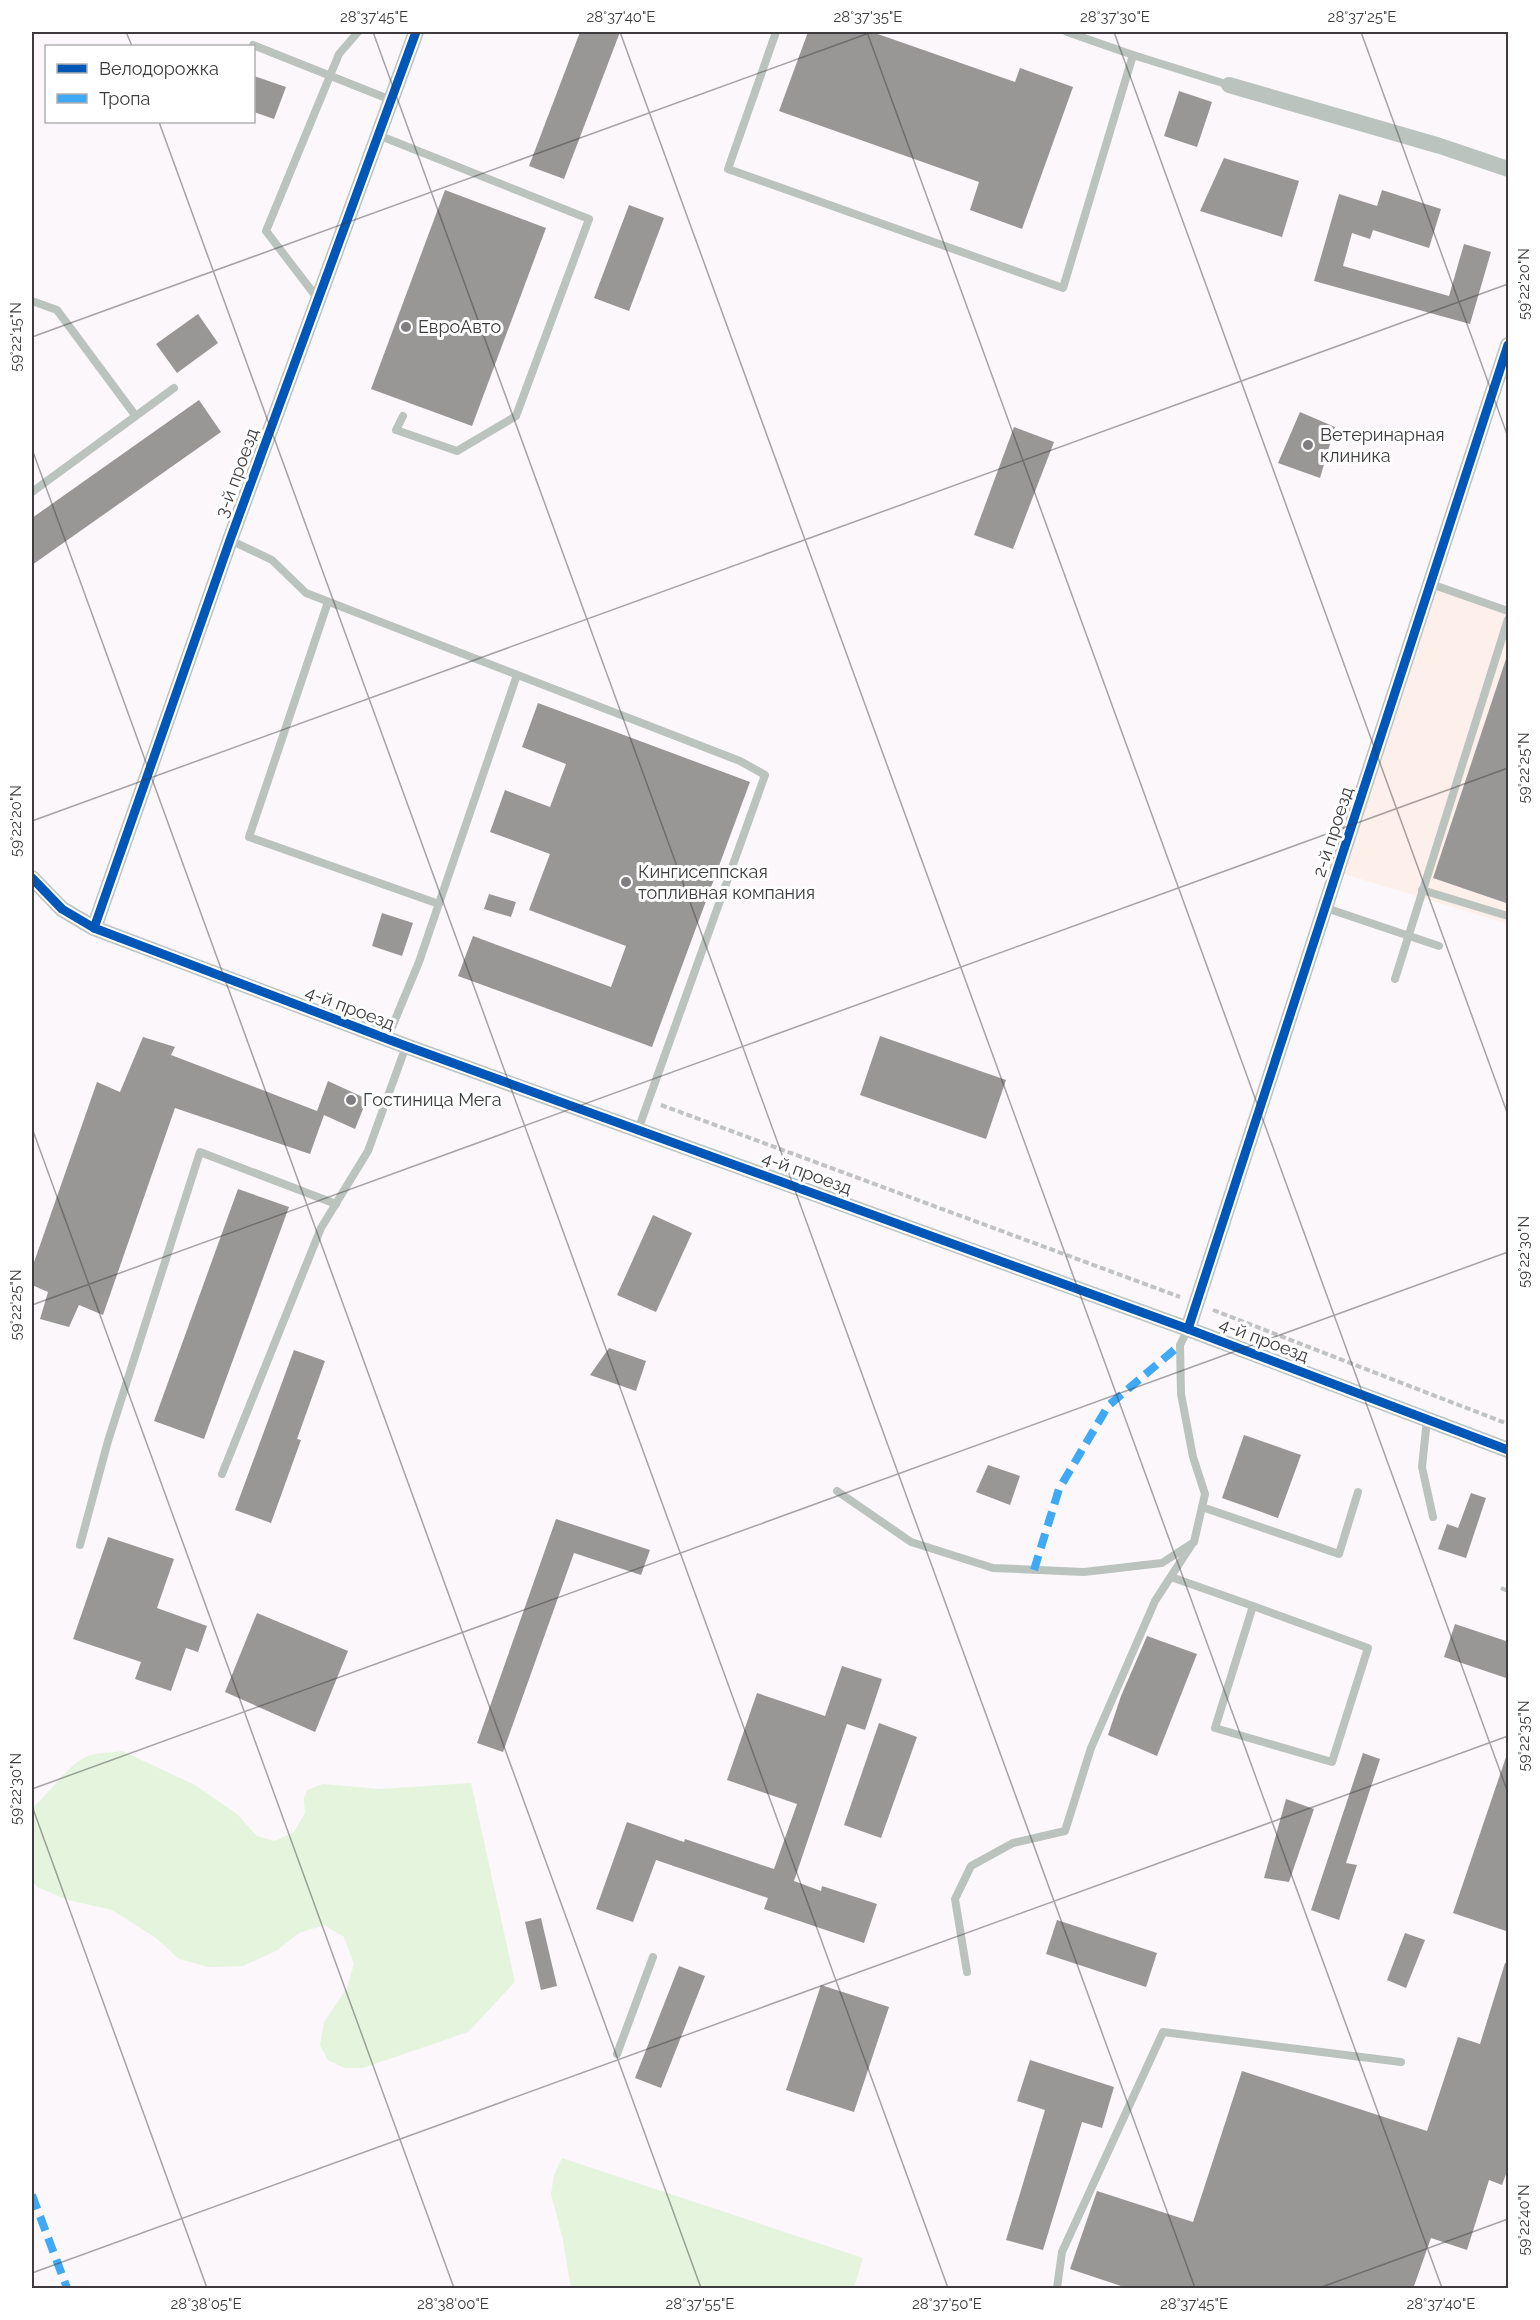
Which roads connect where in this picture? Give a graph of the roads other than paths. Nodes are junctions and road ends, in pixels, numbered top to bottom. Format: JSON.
{"nodes":[{"id":1,"x":358,"y":32,"type":"edge"},
{"id":2,"x":416,"y":32,"type":"edge"},
{"id":3,"x":776,"y":32,"type":"edge"},
{"id":4,"x":1067,"y":32,"type":"edge"},
{"id":5,"x":255,"y":46,"type":"edge"},
{"id":6,"x":1133,"y":55,"type":"junction"},
{"id":7,"x":330,"y":75,"type":"junction"},
{"id":8,"x":1229,"y":85,"type":"joint"},
{"id":9,"x":391,"y":100,"type":"junction"},
{"id":10,"x":378,"y":135,"type":"junction"},
{"id":11,"x":1509,"y":169,"type":"edge"},
{"id":12,"x":318,"y":299,"type":"junction"},
{"id":13,"x":32,"y":301,"type":"edge"},
{"id":14,"x":1509,"y":345,"type":"edge"},
{"id":15,"x":174,"y":388,"type":"dead end"},
{"id":16,"x":135,"y":415,"type":"junction"},
{"id":17,"x":403,"y":416,"type":"dead end"},
{"id":18,"x":32,"y":492,"type":"edge"},
{"id":19,"x":230,"y":540,"type":"junction"},
{"id":20,"x":1431,"y":584,"type":"junction"},
{"id":21,"x":328,"y":602,"type":"junction"},
{"id":22,"x":1509,"y":611,"type":"edge"},
{"id":23,"x":1509,"y":619,"type":"edge"},
{"id":24,"x":517,"y":675,"type":"junction"},
{"id":25,"x":32,"y":878,"type":"edge"},
{"id":26,"x":1422,"y":890,"type":"junction"},
{"id":27,"x":439,"y":904,"type":"junction"},
{"id":28,"x":1326,"y":908,"type":"junction"},
{"id":29,"x":1509,"y":916,"type":"edge"},
{"id":30,"x":94,"y":928,"type":"junction"},
{"id":31,"x":1408,"y":935,"type":"junction"},
{"id":32,"x":1439,"y":946,"type":"dead end"},
{"id":33,"x":1395,"y":979,"type":"dead end"},
{"id":34,"x":387,"y":1039,"type":"junction"},
{"id":35,"x":406,"y":1047,"type":"junction"},
{"id":36,"x":638,"y":1130,"type":"junction"},
{"id":37,"x":336,"y":1204,"type":"junction"},
{"id":38,"x":1188,"y":1329,"type":"junction"},
{"id":39,"x":1427,"y":1419,"type":"junction"},
{"id":40,"x":1509,"y":1450,"type":"edge"},
{"id":41,"x":222,"y":1473,"type":"dead end"},
{"id":42,"x":837,"y":1491,"type":"dead end"},
{"id":43,"x":1358,"y":1492,"type":"dead end"},
{"id":44,"x":1202,"y":1507,"type":"junction"},
{"id":45,"x":1433,"y":1517,"type":"dead end"},
{"id":46,"x":1194,"y":1542,"type":"junction"},
{"id":47,"x":80,"y":1545,"type":"dead end"},
{"id":48,"x":1171,"y":1577,"type":"junction"},
{"id":49,"x":1253,"y":1606,"type":"junction"},
{"id":50,"x":653,"y":1957,"type":"dead end"},
{"id":51,"x":967,"y":1972,"type":"dead end"},
{"id":52,"x":617,"y":2054,"type":"dead end"},
{"id":53,"x":1401,"y":2062,"type":"dead end"},
{"id":54,"x":1057,"y":2289,"type":"edge"}],
"edges":[{"from":1,"to":7,"type":"lane"},
{"from":2,"to":9,"type":"street","name":"3-й проезд"},
{"from":3,"to":6,"type":"lane"},
{"from":4,"to":6,"type":"lane"},
{"from":5,"to":7,"type":"lane"},
{"from":6,"to":8,"type":"lane"},
{"from":7,"to":9,"type":"lane"},
{"from":7,"to":12,"type":"lane"},
{"from":8,"to":11,"type":"street"},
{"from":9,"to":10,"type":"street","name":"3-й проезд"},
{"from":10,"to":12,"type":"street","name":"3-й проезд"},
{"from":10,"to":17,"type":"lane"},
{"from":12,"to":19,"type":"street","name":"3-й проезд"},
{"from":13,"to":16,"type":"lane"},
{"from":14,"to":20,"type":"street","name":"2-й проезд"},
{"from":15,"to":16,"type":"lane"},
{"from":16,"to":18,"type":"lane"},
{"from":19,"to":21,"type":"lane"},
{"from":19,"to":30,"type":"street","name":"3-й проезд"},
{"from":20,"to":22,"type":"lane"},
{"from":20,"to":28,"type":"street","name":"2-й проезд"},
{"from":21,"to":24,"type":"lane"},
{"from":21,"to":27,"type":"lane"},
{"from":23,"to":26,"type":"lane"},
{"from":24,"to":27,"type":"lane"},
{"from":24,"to":36,"type":"lane"},
{"from":25,"to":30,"type":"street","name":"4-й проезд"},
{"from":26,"to":29,"type":"lane"},
{"from":26,"to":31,"type":"lane"},
{"from":27,"to":34,"type":"lane"},
{"from":28,"to":31,"type":"lane"},
{"from":28,"to":38,"type":"street","name":"2-й проезд"},
{"from":30,"to":34,"type":"street","name":"4-й проезд"},
{"from":31,"to":32,"type":"lane"},
{"from":31,"to":33,"type":"lane"},
{"from":34,"to":35,"type":"street","name":"4-й проезд"},
{"from":35,"to":36,"type":"street","name":"4-й проезд"},
{"from":35,"to":37,"type":"lane"},
{"from":36,"to":38,"type":"street","name":"4-й проезд"},
{"from":37,"to":41,"type":"lane"},
{"from":37,"to":47,"type":"lane"},
{"from":38,"to":39,"type":"street","name":"4-й проезд"},
{"from":38,"to":44,"type":"lane"},
{"from":39,"to":40,"type":"street","name":"4-й проезд"},
{"from":39,"to":45,"type":"lane"},
{"from":42,"to":46,"type":"lane"},
{"from":43,"to":44,"type":"lane"},
{"from":44,"to":46,"type":"lane"},
{"from":46,"to":48,"type":"lane"},
{"from":48,"to":49,"type":"lane"},
{"from":48,"to":51,"type":"lane"},
{"from":49,"to":49,"type":"lane"},
{"from":50,"to":52,"type":"lane"},
{"from":53,"to":54,"type":"lane"}]}
